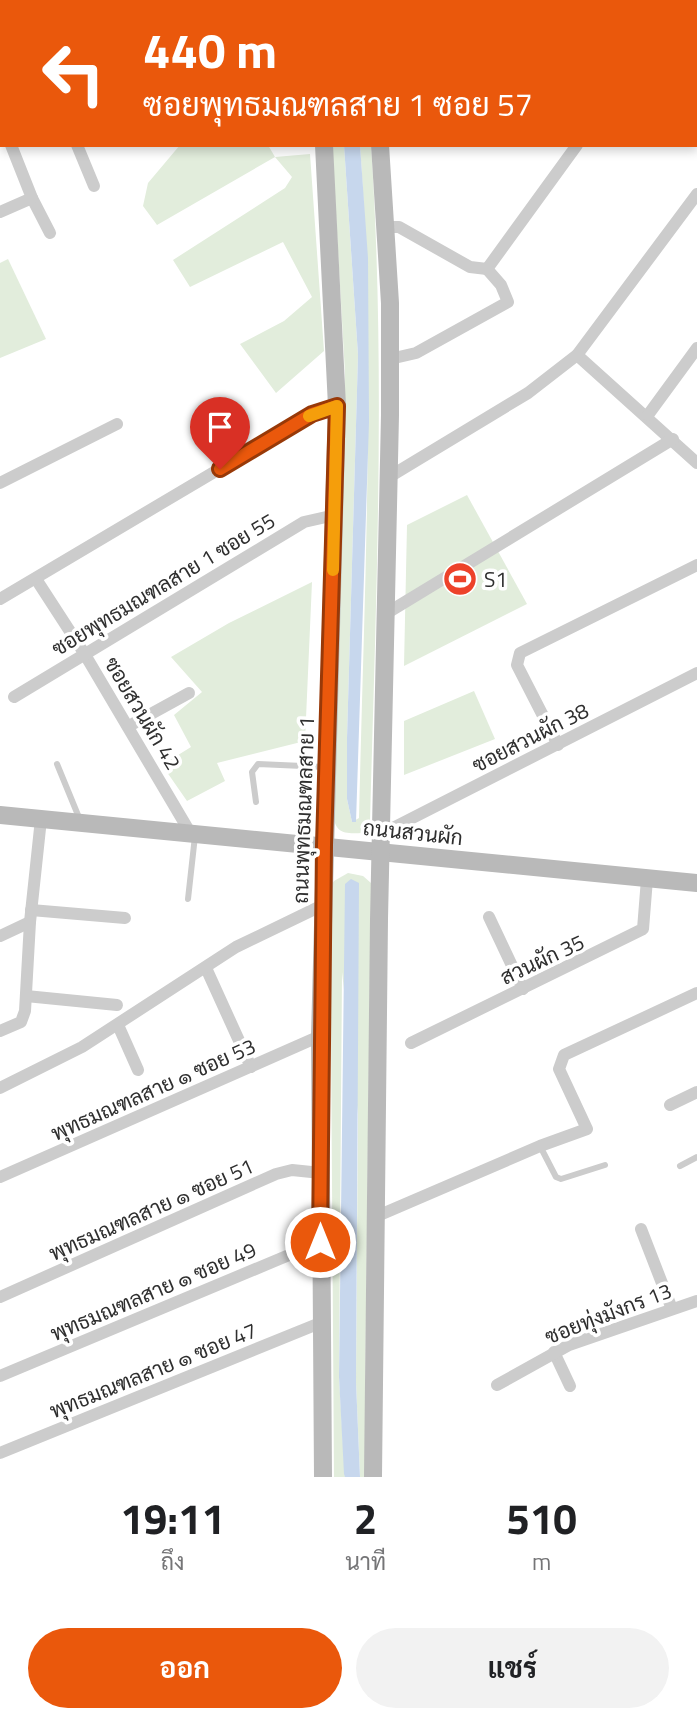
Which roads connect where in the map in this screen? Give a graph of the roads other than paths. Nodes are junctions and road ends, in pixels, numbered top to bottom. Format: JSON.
{"nodes":[{"id":1,"x":12,"y":147,"type":"edge"},
{"id":2,"x":77,"y":147,"type":"edge"},
{"id":3,"x":324,"y":147,"type":"edge"},
{"id":4,"x":380,"y":147,"type":"edge"},
{"id":5,"x":576,"y":147,"type":"edge"},
{"id":6,"x":94,"y":186,"type":"dead end"},
{"id":7,"x":697,"y":194,"type":"edge"},
{"id":8,"x":32,"y":198,"type":"junction"},
{"id":9,"x":0,"y":212,"type":"edge"},
{"id":10,"x":385,"y":227,"type":"junction"},
{"id":11,"x":50,"y":233,"type":"dead end"},
{"id":12,"x":487,"y":269,"type":"junction"},
{"id":13,"x":697,"y":348,"type":"edge"},
{"id":14,"x":577,"y":355,"type":"junction"},
{"id":15,"x":390,"y":359,"type":"junction"},
{"id":16,"x":337,"y":406,"type":"junction"},
{"id":17,"x":648,"y":415,"type":"junction"},
{"id":18,"x":117,"y":424,"type":"dead end"},
{"id":19,"x":673,"y":439,"type":"junction"},
{"id":20,"x":697,"y":463,"type":"edge"},
{"id":21,"x":389,"y":477,"type":"junction"},
{"id":22,"x":0,"y":483,"type":"edge"},
{"id":23,"x":335,"y":515,"type":"junction"},
{"id":24,"x":697,"y":565,"type":"edge"},
{"id":25,"x":36,"y":579,"type":"junction"},
{"id":26,"x":0,"y":599,"type":"edge"},
{"id":27,"x":387,"y":613,"type":"junction"},
{"id":28,"x":84,"y":653,"type":"junction"},
{"id":29,"x":697,"y":673,"type":"edge"},
{"id":30,"x":189,"y":694,"type":"dead end"},
{"id":31,"x":14,"y":697,"type":"dead end"},
{"id":32,"x":129,"y":726,"type":"junction"},
{"id":33,"x":558,"y":745,"type":"junction"},
{"id":34,"x":57,"y":764,"type":"dead end"},
{"id":35,"x":327,"y":767,"type":"junction"},
{"id":36,"x":256,"y":802,"type":"dead end"},
{"id":37,"x":0,"y":815,"type":"edge"},
{"id":38,"x":41,"y":819,"type":"junction"},
{"id":39,"x":81,"y":823,"type":"junction"},
{"id":40,"x":193,"y":834,"type":"junction"},
{"id":41,"x":381,"y":834,"type":"junction"},
{"id":42,"x":329,"y":846,"type":"junction"},
{"id":43,"x":374,"y":852,"type":"junction"},
{"id":44,"x":647,"y":878,"type":"junction"},
{"id":45,"x":697,"y":883,"type":"edge"},
{"id":46,"x":188,"y":899,"type":"dead end"},
{"id":47,"x":323,"y":905,"type":"junction"},
{"id":48,"x":30,"y":916,"type":"junction"},
{"id":49,"x":489,"y":917,"type":"dead end"},
{"id":50,"x":125,"y":918,"type":"dead end"},
{"id":51,"x":0,"y":936,"type":"edge"},
{"id":52,"x":206,"y":968,"type":"junction"},
{"id":53,"x":523,"y":989,"type":"junction"},
{"id":54,"x":697,"y":993,"type":"edge"},
{"id":55,"x":26,"y":996,"type":"junction"},
{"id":56,"x":117,"y":1005,"type":"dead end"},
{"id":57,"x":118,"y":1025,"type":"junction"},
{"id":58,"x":0,"y":1031,"type":"edge"},
{"id":59,"x":320,"y":1036,"type":"junction"},
{"id":60,"x":411,"y":1043,"type":"dead end"},
{"id":61,"x":251,"y":1067,"type":"junction"},
{"id":62,"x":138,"y":1070,"type":"dead end"},
{"id":63,"x":0,"y":1088,"type":"edge"},
{"id":64,"x":697,"y":1092,"type":"edge"},
{"id":65,"x":670,"y":1105,"type":"dead end"},
{"id":66,"x":540,"y":1146,"type":"junction"},
{"id":67,"x":697,"y":1157,"type":"edge"},
{"id":68,"x":605,"y":1165,"type":"dead end"},
{"id":69,"x":680,"y":1166,"type":"dead end"},
{"id":70,"x":321,"y":1173,"type":"junction"},
{"id":71,"x":0,"y":1177,"type":"edge"},
{"id":72,"x":375,"y":1217,"type":"junction"},
{"id":73,"x":640,"y":1228,"type":"dead end"},
{"id":74,"x":320,"y":1242,"type":"junction"},
{"id":75,"x":0,"y":1297,"type":"edge"},
{"id":76,"x":697,"y":1301,"type":"edge"},
{"id":77,"x":672,"y":1309,"type":"junction"},
{"id":78,"x":320,"y":1323,"type":"junction"},
{"id":79,"x":554,"y":1352,"type":"junction"},
{"id":80,"x":0,"y":1376,"type":"edge"},
{"id":81,"x":497,"y":1385,"type":"dead end"},
{"id":82,"x":570,"y":1386,"type":"dead end"},
{"id":83,"x":0,"y":1453,"type":"edge"},
{"id":84,"x":323,"y":1477,"type":"edge"},
{"id":85,"x":373,"y":1477,"type":"edge"}],
"edges":[{"from":1,"to":8,"type":"street"},
{"from":2,"to":6,"type":"street"},
{"from":3,"to":16,"type":"main road","name":"ถนนพุทธมณฑลสาย 1"},
{"from":4,"to":10,"type":"main road"},
{"from":5,"to":12,"type":"street"},
{"from":7,"to":14,"type":"street"},
{"from":8,"to":9,"type":"street"},
{"from":8,"to":11,"type":"street"},
{"from":10,"to":12,"type":"street"},
{"from":10,"to":15,"type":"main road"},
{"from":12,"to":15,"type":"street"},
{"from":13,"to":17,"type":"street"},
{"from":14,"to":17,"type":"street"},
{"from":14,"to":21,"type":"street"},
{"from":15,"to":21,"type":"main road"},
{"from":16,"to":23,"type":"main road","name":"ถนนพุทธมณฑลสาย 1"},
{"from":16,"to":25,"type":"street"},
{"from":17,"to":19,"type":"street"},
{"from":18,"to":22,"type":"street"},
{"from":19,"to":20,"type":"street"},
{"from":19,"to":27,"type":"street"},
{"from":21,"to":27,"type":"main road"},
{"from":23,"to":28,"type":"street","name":"ซอยพุทธมณฑลสาย 1 ซอย 55"},
{"from":23,"to":35,"type":"main road","name":"ถนนพุทธมณฑลสาย 1"},
{"from":24,"to":33,"type":"street"},
{"from":25,"to":26,"type":"street"},
{"from":25,"to":28,"type":"street","name":"ซอยสวนผัก 42"},
{"from":27,"to":41,"type":"main road"},
{"from":28,"to":31,"type":"street","name":"ซอยพุทธมณฑลสาย 1 ซอย 55"},
{"from":28,"to":32,"type":"street","name":"ซอยสวนผัก 42"},
{"from":29,"to":33,"type":"street","name":"ซอยสวนผัก 38"},
{"from":30,"to":32,"type":"street"},
{"from":32,"to":40,"type":"street","name":"ซอยสวนผัก 42"},
{"from":33,"to":41,"type":"street","name":"ซอยสวนผัก 38"},
{"from":34,"to":39,"type":"lane"},
{"from":35,"to":36,"type":"lane"},
{"from":35,"to":42,"type":"main road","name":"ถนนพุทธมณฑลสาย 1"},
{"from":37,"to":38,"type":"main road","name":"ถนนสวนผัก"},
{"from":38,"to":39,"type":"main road","name":"ถนนสวนผัก"},
{"from":38,"to":48,"type":"street"},
{"from":39,"to":40,"type":"main road","name":"ถนนสวนผัก"},
{"from":40,"to":42,"type":"main road","name":"ถนนสวนผัก"},
{"from":40,"to":46,"type":"lane"},
{"from":41,"to":43,"type":"main road"},
{"from":42,"to":43,"type":"main road","name":"ถนนสวนผัก"},
{"from":42,"to":47,"type":"main road","name":"ถนนพุทธมณฑลสาย 1"},
{"from":43,"to":44,"type":"main road","name":"ถนนสวนผัก"},
{"from":43,"to":72,"type":"main road"},
{"from":44,"to":45,"type":"main road","name":"ถนนสวนผัก"},
{"from":44,"to":53,"type":"street","name":"สวนผัก 35"},
{"from":47,"to":52,"type":"street"},
{"from":47,"to":59,"type":"main road","name":"ถนนพุทธมณฑลสาย 1"},
{"from":48,"to":50,"type":"street"},
{"from":48,"to":51,"type":"street"},
{"from":48,"to":55,"type":"street"},
{"from":49,"to":53,"type":"street"},
{"from":52,"to":57,"type":"street"},
{"from":52,"to":61,"type":"street"},
{"from":53,"to":60,"type":"street","name":"สวนผัก 35"},
{"from":54,"to":66,"type":"street"},
{"from":55,"to":56,"type":"street"},
{"from":55,"to":58,"type":"street"},
{"from":57,"to":62,"type":"street"},
{"from":57,"to":63,"type":"street"},
{"from":59,"to":61,"type":"street","name":"พุทธมณฑลสาย ๑ ซอย 53"},
{"from":59,"to":70,"type":"main road","name":"ถนนพุทธมณฑลสาย 1"},
{"from":61,"to":71,"type":"street","name":"พุทธมณฑลสาย ๑ ซอย 53"},
{"from":64,"to":65,"type":"street"},
{"from":66,"to":68,"type":"lane"},
{"from":66,"to":72,"type":"street"},
{"from":67,"to":69,"type":"lane"},
{"from":70,"to":74,"type":"main road","name":"ถนนพุทธมณฑลสาย 1"},
{"from":70,"to":75,"type":"street","name":"พุทธมณฑลสาย ๑ ซอย 51"},
{"from":72,"to":85,"type":"main road"},
{"from":73,"to":77,"type":"street"},
{"from":74,"to":78,"type":"main road","name":"ถนนพุทธมณฑลสาย 1"},
{"from":74,"to":80,"type":"street","name":"พุทธมณฑลสาย ๑ ซอย 49"},
{"from":76,"to":77,"type":"street","name":"ซอยทุ่งมังกร 13"},
{"from":77,"to":79,"type":"street","name":"ซอยทุ่งมังกร 13"},
{"from":78,"to":83,"type":"street","name":"พุทธมณฑลสาย ๑ ซอย 47"},
{"from":78,"to":84,"type":"main road","name":"ถนนพุทธมณฑลสาย 1"},
{"from":79,"to":81,"type":"street","name":"ซอยทุ่งมังกร 13"},
{"from":79,"to":82,"type":"street"}]}
